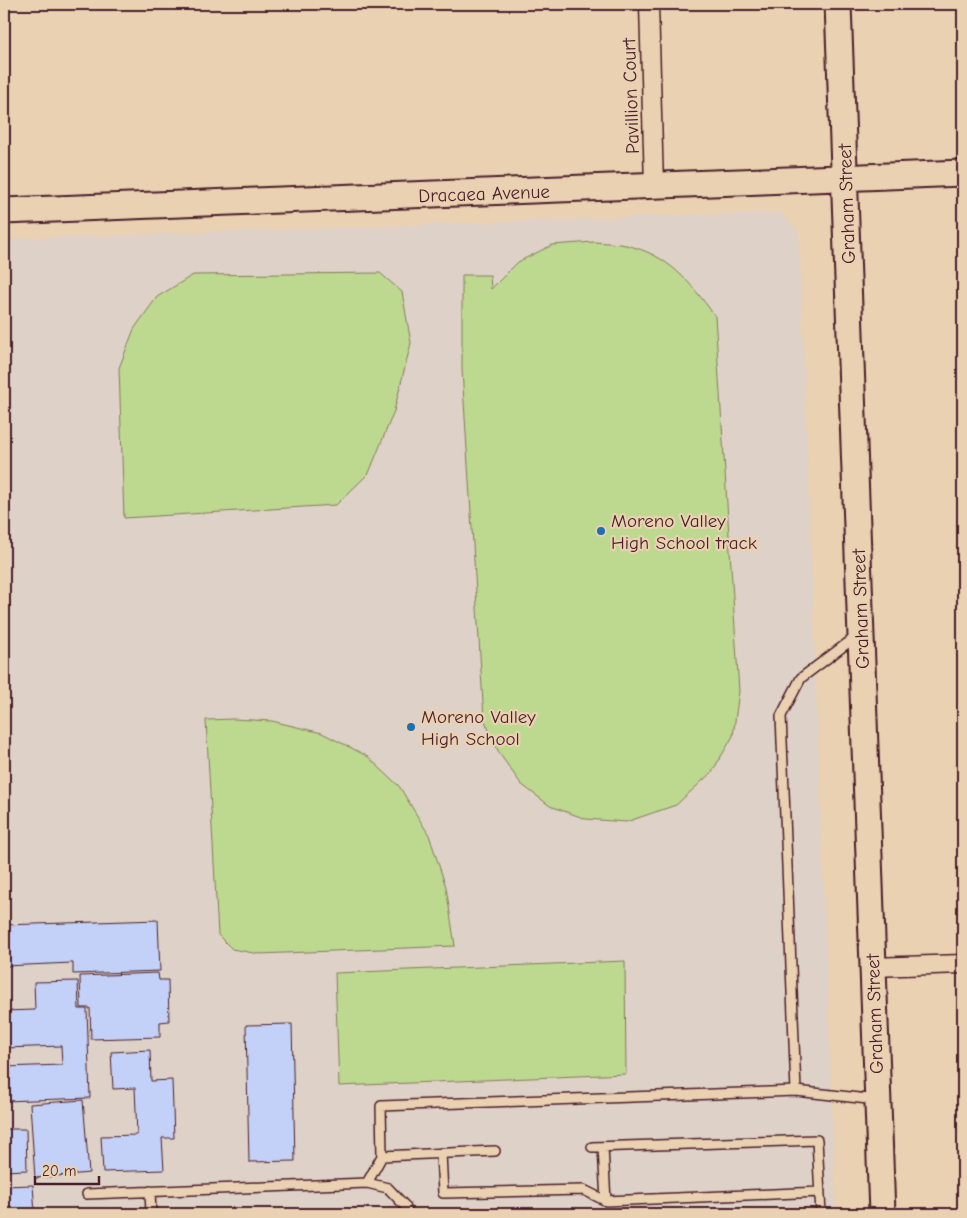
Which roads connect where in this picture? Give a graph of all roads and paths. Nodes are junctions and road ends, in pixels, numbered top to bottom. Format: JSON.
{"nodes":[{"id":1,"x":649,"y":4,"type":"edge"},
{"id":2,"x":838,"y":4,"type":"edge"},
{"id":3,"x":963,"y":173,"type":"edge"},
{"id":4,"x":845,"y":178,"type":"junction"},
{"id":5,"x":654,"y":186,"type":"junction"},
{"id":6,"x":4,"y":211,"type":"edge"},
{"id":7,"x":861,"y":633,"type":"junction"},
{"id":8,"x":963,"y":964,"type":"edge"},
{"id":9,"x":872,"y":967,"type":"junction"},
{"id":10,"x":796,"y":1091,"type":"junction"},
{"id":11,"x":878,"y":1100,"type":"junction"},
{"id":12,"x":604,"y":1147,"type":"junction"},
{"id":13,"x":592,"y":1148,"type":"dead end"},
{"id":14,"x":495,"y":1151,"type":"dead end"},
{"id":15,"x":441,"y":1153,"type":"junction"},
{"id":16,"x":382,"y":1156,"type":"junction"},
{"id":17,"x":368,"y":1183,"type":"junction"},
{"id":18,"x":150,"y":1191,"type":"junction"},
{"id":19,"x":820,"y":1192,"type":"junction"},
{"id":20,"x":87,"y":1194,"type":"dead end"},
{"id":21,"x":606,"y":1201,"type":"junction"},
{"id":22,"x":151,"y":1214,"type":"edge"},
{"id":23,"x":408,"y":1214,"type":"edge"},
{"id":24,"x":821,"y":1214,"type":"edge"},
{"id":25,"x":882,"y":1214,"type":"edge"}],
"edges":[{"from":1,"to":5,"type":"street","name":"Pavillion Court"},
{"from":2,"to":4,"type":"street","name":"Graham Street"},
{"from":3,"to":4,"type":"street","name":"Dracaea Avenue"},
{"from":4,"to":5,"type":"street","name":"Dracaea Avenue"},
{"from":4,"to":7,"type":"street","name":"Graham Street"},
{"from":5,"to":6,"type":"street","name":"Dracaea Avenue"},
{"from":7,"to":9,"type":"street","name":"Graham Street"},
{"from":7,"to":10,"type":"lane"},
{"from":8,"to":9,"type":"street"},
{"from":9,"to":11,"type":"street","name":"Graham Street"},
{"from":10,"to":11,"type":"lane"},
{"from":10,"to":16,"type":"lane"},
{"from":11,"to":25,"type":"street","name":"Graham Street"},
{"from":12,"to":13,"type":"lane"},
{"from":12,"to":19,"type":"lane"},
{"from":12,"to":21,"type":"lane"},
{"from":14,"to":15,"type":"lane"},
{"from":15,"to":16,"type":"lane"},
{"from":15,"to":21,"type":"lane"},
{"from":16,"to":17,"type":"lane"},
{"from":17,"to":18,"type":"lane"},
{"from":17,"to":23,"type":"lane"},
{"from":18,"to":20,"type":"lane"},
{"from":18,"to":22,"type":"lane"},
{"from":19,"to":21,"type":"lane"},
{"from":19,"to":24,"type":"lane"}]}
